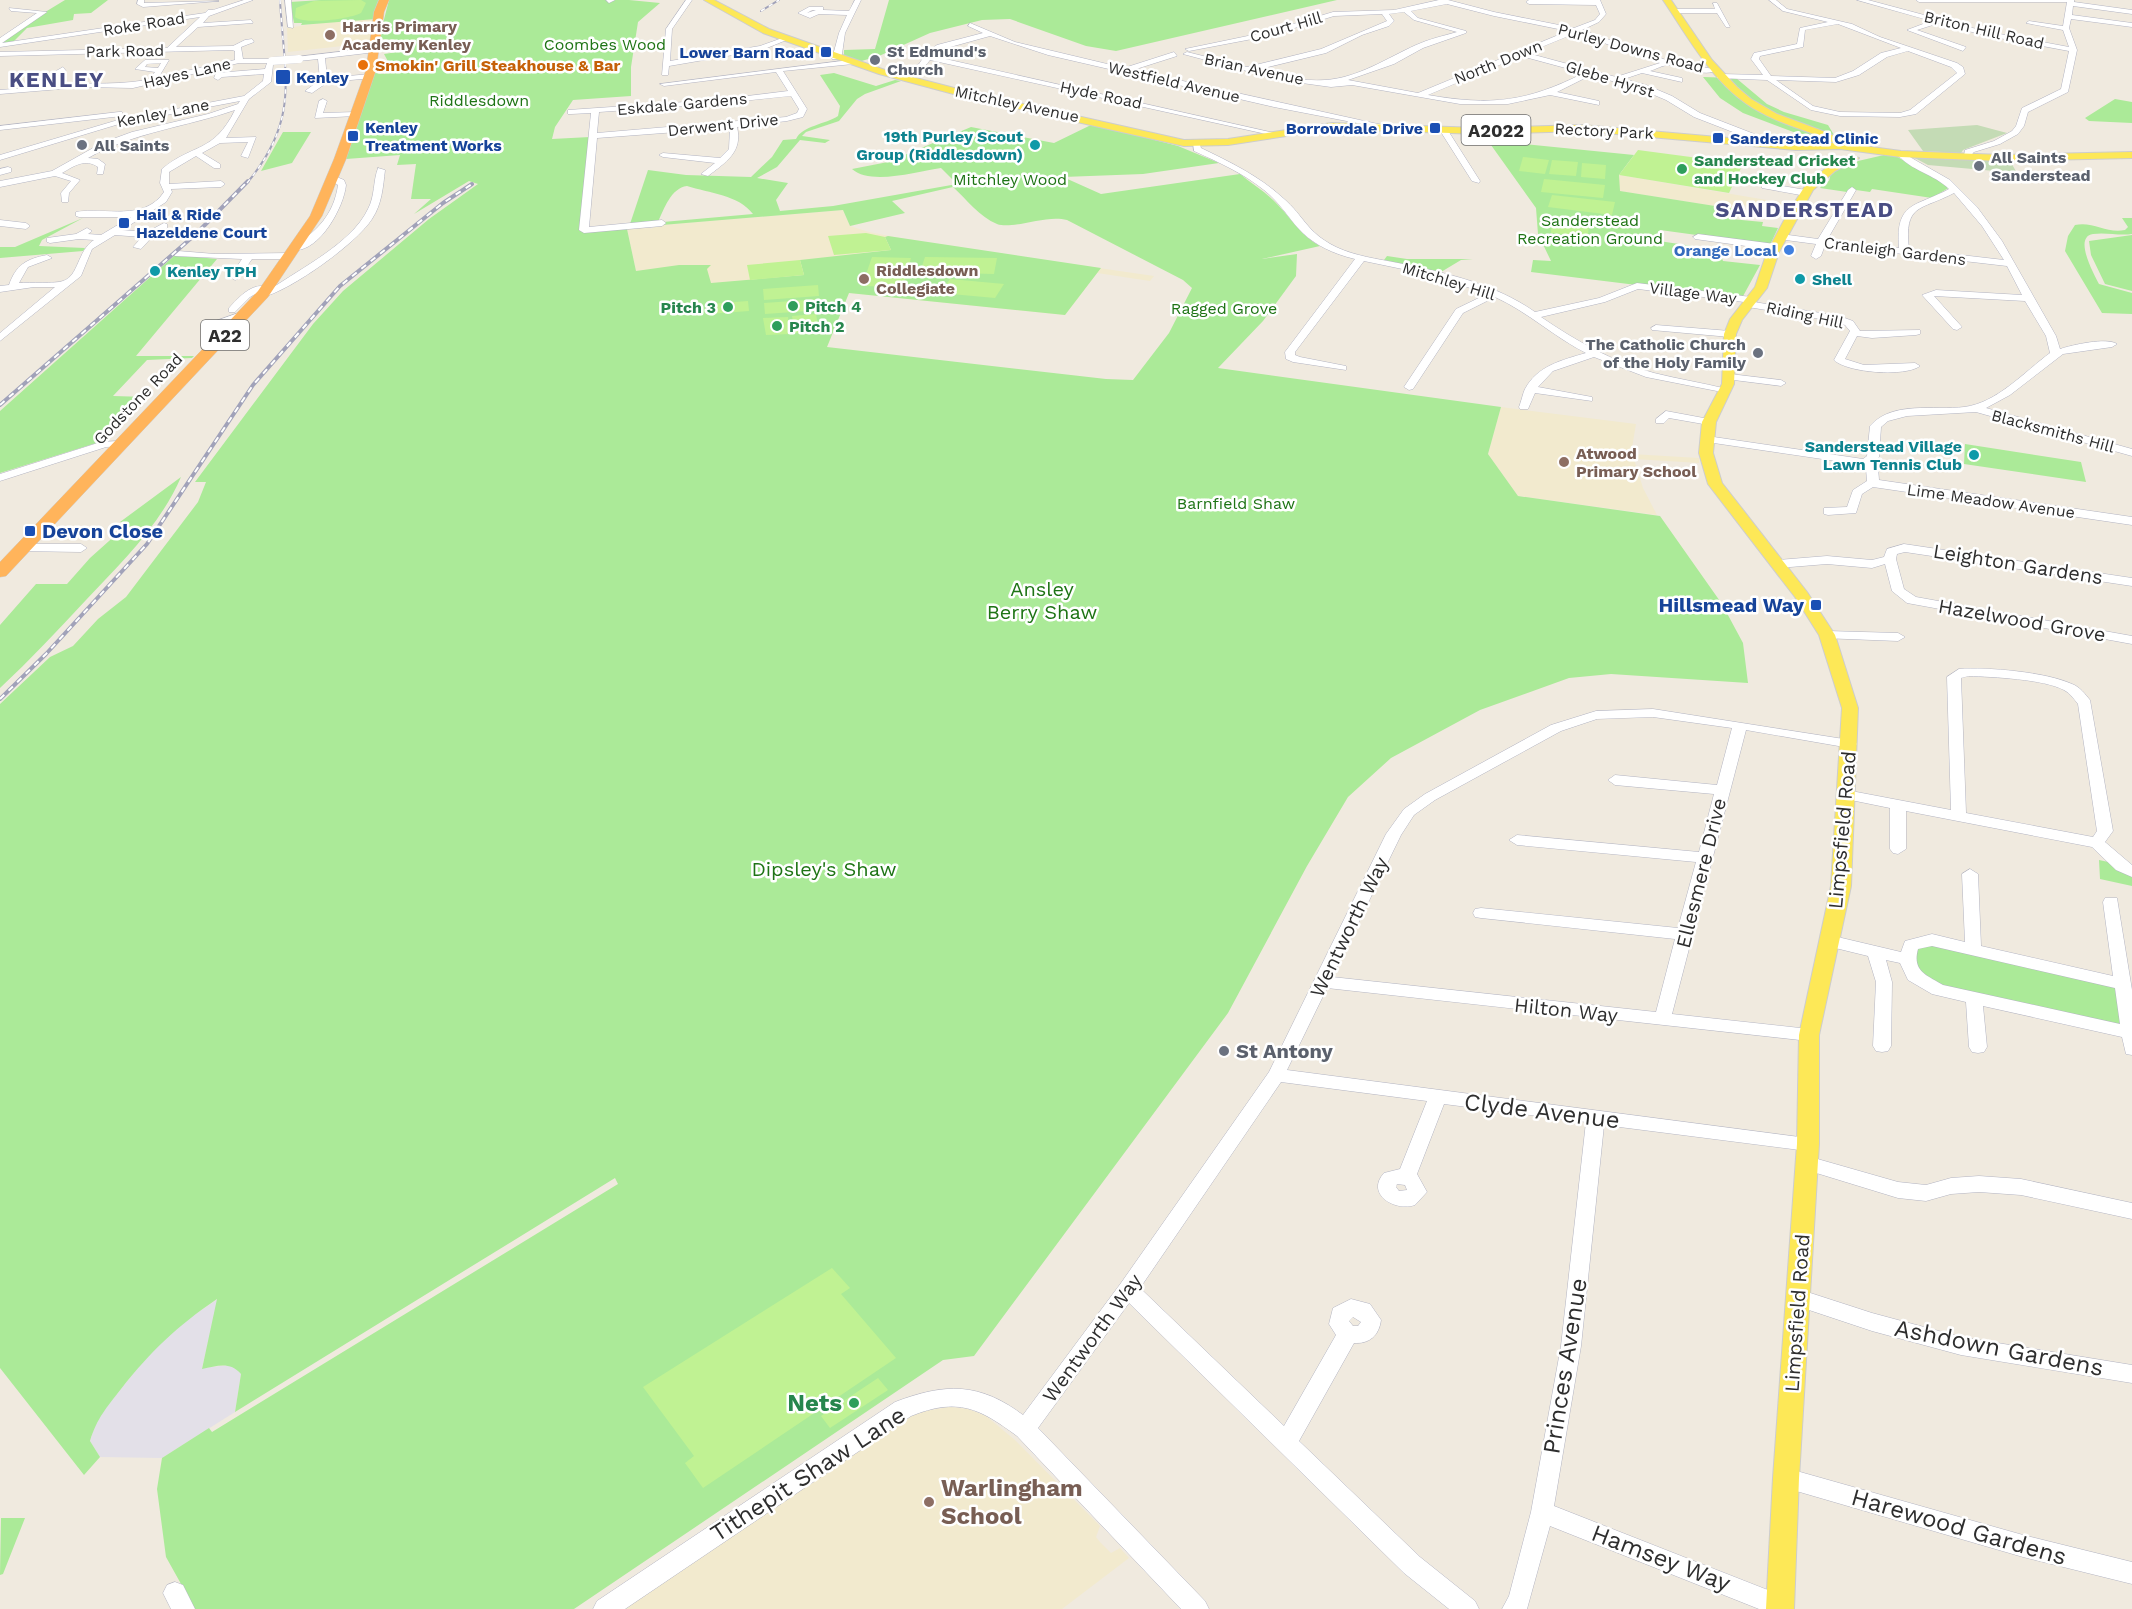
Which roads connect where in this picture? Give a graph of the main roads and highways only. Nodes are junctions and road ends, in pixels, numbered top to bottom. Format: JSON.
{"nodes":[{"id":1,"x":384,"y":0,"type":"edge"},
{"id":2,"x":708,"y":0,"type":"edge"},
{"id":3,"x":1667,"y":0,"type":"edge"},
{"id":4,"x":1196,"y":144,"type":"joint"},
{"id":5,"x":1828,"y":148,"type":"junction"},
{"id":6,"x":1855,"y":153,"type":"junction"},
{"id":7,"x":2132,"y":155,"type":"edge"},
{"id":8,"x":1836,"y":166,"type":"junction"},
{"id":9,"x":0,"y":572,"type":"edge"},
{"id":10,"x":1780,"y":1607,"type":"edge"}],
"edges":[{"from":1,"to":9,"type":"highway","name":"Godstone Road","number":"A22"},
{"from":2,"to":4,"type":"main road","name":"Mitchley Avenue","number":"A2022"},
{"from":3,"to":5,"type":"main road"},
{"from":4,"to":5,"type":"main road","name":"Rectory Park","number":"A2022"},
{"from":5,"to":6,"type":"main road"},
{"from":5,"to":6,"type":"main road"},
{"from":5,"to":8,"type":"main road"},
{"from":6,"to":7,"type":"main road"},
{"from":6,"to":8,"type":"main road","name":"Limpsfield Road"},
{"from":8,"to":10,"type":"main road","name":"Limpsfield Road"}]}
